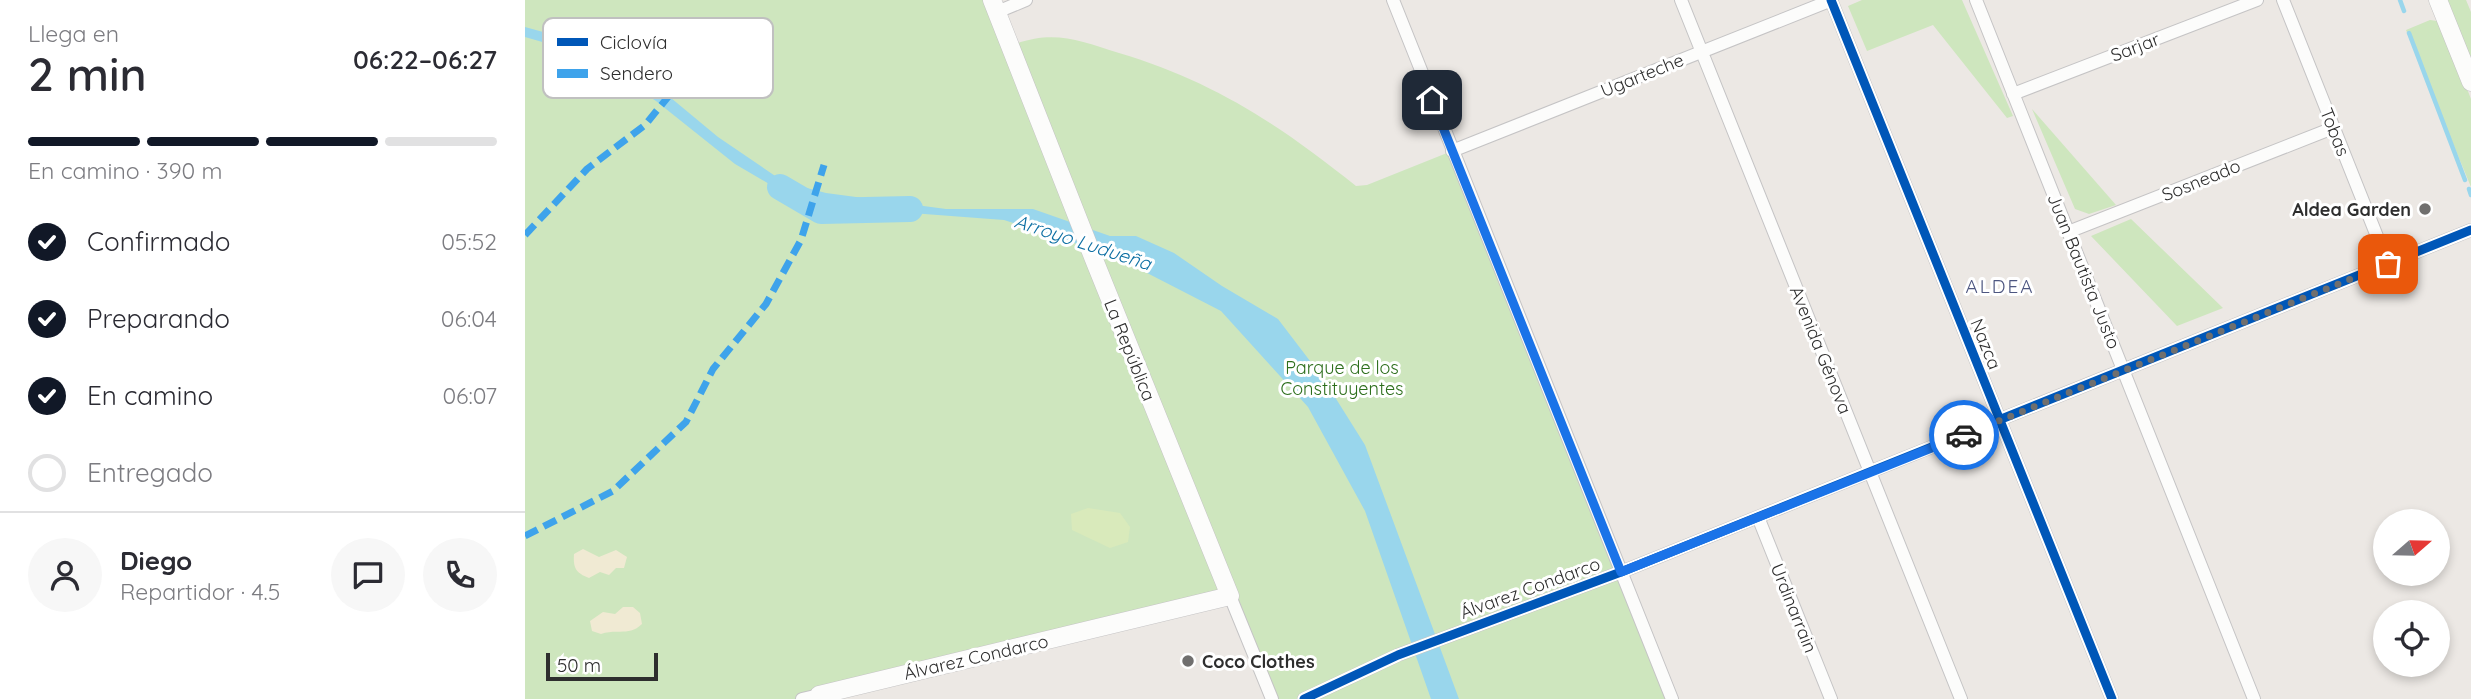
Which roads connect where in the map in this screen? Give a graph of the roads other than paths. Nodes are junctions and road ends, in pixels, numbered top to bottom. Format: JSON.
{"nodes":[{"id":1,"x":1026,"y":0,"type":"edge"},
{"id":2,"x":1393,"y":0,"type":"edge"},
{"id":3,"x":1681,"y":0,"type":"edge"},
{"id":4,"x":1831,"y":0,"type":"edge"},
{"id":5,"x":1976,"y":0,"type":"edge"},
{"id":6,"x":2257,"y":0,"type":"edge"},
{"id":7,"x":2283,"y":0,"type":"edge"},
{"id":8,"x":2438,"y":0,"type":"edge"},
{"id":9,"x":994,"y":6,"type":"edge"},
{"id":10,"x":1702,"y":52,"type":"junction"},
{"id":11,"x":2471,"y":82,"type":"edge"},
{"id":12,"x":2013,"y":94,"type":"junction"},
{"id":13,"x":2333,"y":128,"type":"junction"},
{"id":14,"x":1452,"y":151,"type":"junction"},
{"id":15,"x":2471,"y":230,"type":"edge"},
{"id":16,"x":2068,"y":232,"type":"junction"},
{"id":17,"x":2388,"y":264,"type":"junction"},
{"id":18,"x":2123,"y":370,"type":"junction"},
{"id":19,"x":2000,"y":420,"type":"junction"},
{"id":20,"x":1870,"y":472,"type":"junction"},
{"id":21,"x":1758,"y":517,"type":"junction"},
{"id":22,"x":1621,"y":572,"type":"junction"},
{"id":23,"x":1230,"y":596,"type":"junction"},
{"id":24,"x":814,"y":698,"type":"edge"},
{"id":25,"x":1272,"y":699,"type":"edge"},
{"id":26,"x":1304,"y":699,"type":"edge"},
{"id":27,"x":1672,"y":699,"type":"edge"},
{"id":28,"x":1831,"y":699,"type":"edge"},
{"id":29,"x":1961,"y":699,"type":"edge"},
{"id":30,"x":2112,"y":699,"type":"edge"},
{"id":31,"x":2255,"y":699,"type":"edge"}],
"edges":[{"from":1,"to":9,"type":"street"},
{"from":2,"to":14,"type":"street"},
{"from":3,"to":10,"type":"street","name":"Avenida Génova"},
{"from":4,"to":10,"type":"street","name":"Ugarteche"},
{"from":4,"to":19,"type":"street","name":"Nazca"},
{"from":5,"to":12,"type":"street","name":"Juan Bautista Justo"},
{"from":6,"to":12,"type":"street","name":"Sarjar"},
{"from":7,"to":13,"type":"street","name":"Tobas"},
{"from":8,"to":11,"type":"main road"},
{"from":9,"to":23,"type":"main road","name":"La República"},
{"from":10,"to":14,"type":"street","name":"Ugarteche"},
{"from":10,"to":20,"type":"street","name":"Avenida Génova"},
{"from":12,"to":16,"type":"street","name":"Juan Bautista Justo"},
{"from":13,"to":16,"type":"street","name":"Sosneado"},
{"from":13,"to":17,"type":"street","name":"Tobas"},
{"from":14,"to":22,"type":"street"},
{"from":15,"to":17,"type":"street","name":"Álvarez Condarco"},
{"from":16,"to":18,"type":"street","name":"Juan Bautista Justo"},
{"from":17,"to":18,"type":"street","name":"Álvarez Condarco"},
{"from":18,"to":19,"type":"street","name":"Álvarez Condarco"},
{"from":18,"to":31,"type":"street","name":"Juan Bautista Justo"},
{"from":19,"to":20,"type":"street","name":"Álvarez Condarco"},
{"from":19,"to":30,"type":"street","name":"Nazca"},
{"from":20,"to":21,"type":"street","name":"Álvarez Condarco"},
{"from":20,"to":29,"type":"street","name":"Avenida Génova"},
{"from":21,"to":22,"type":"street","name":"Álvarez Condarco"},
{"from":21,"to":28,"type":"street","name":"Urdinarrain"},
{"from":22,"to":26,"type":"street","name":"Álvarez Condarco"},
{"from":22,"to":27,"type":"street"},
{"from":23,"to":24,"type":"main road","name":"Álvarez Condarco"},
{"from":23,"to":25,"type":"street","name":"La República"}]}
